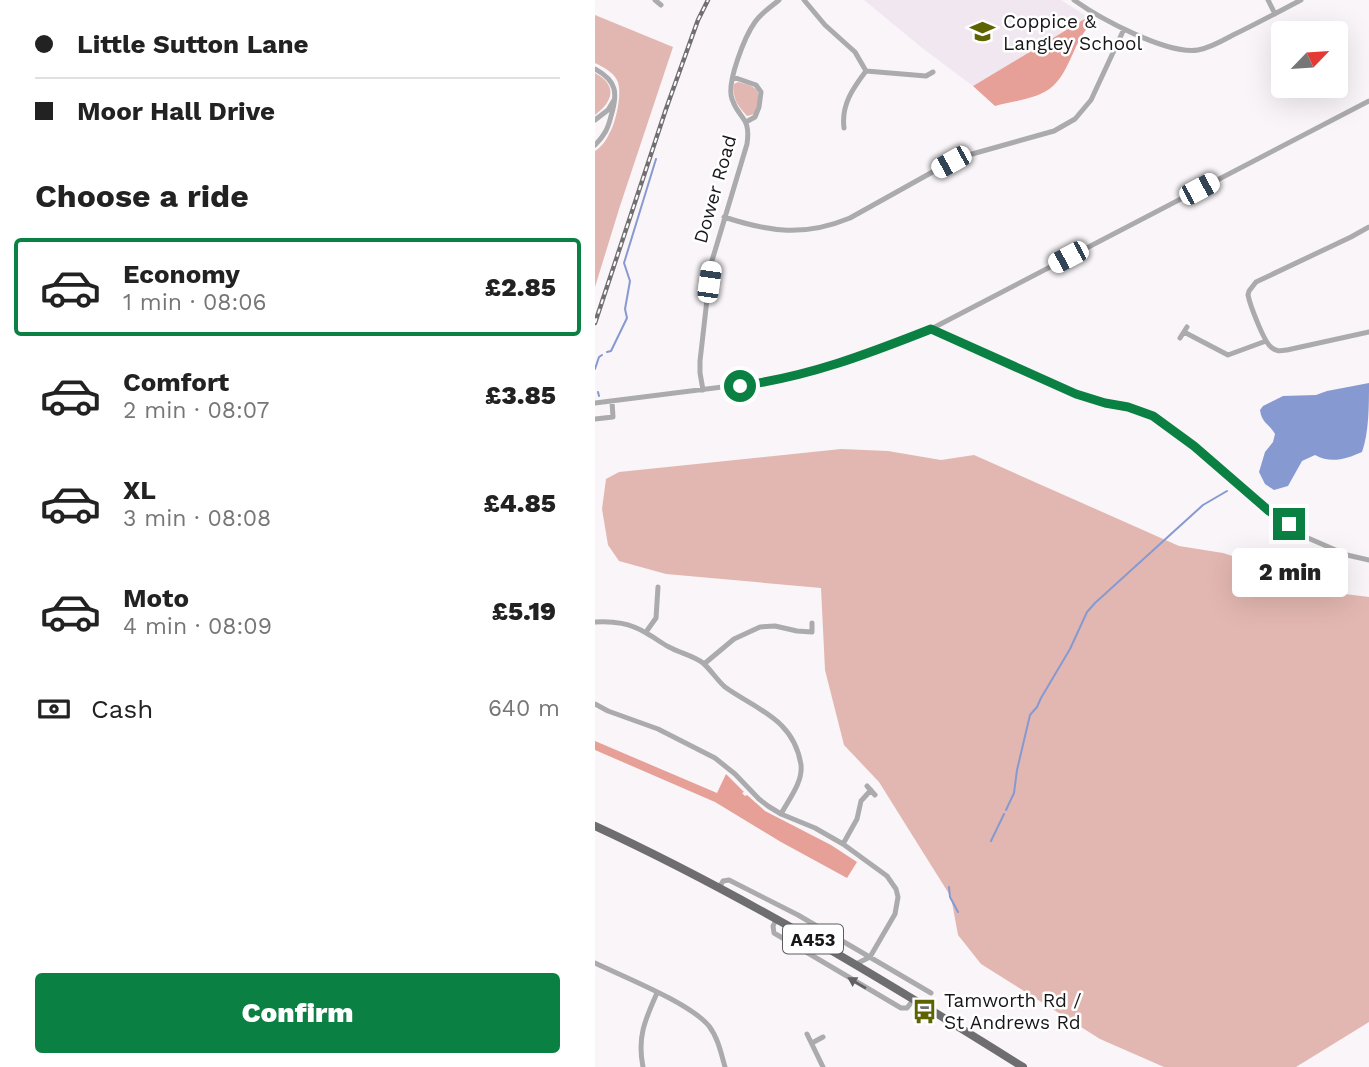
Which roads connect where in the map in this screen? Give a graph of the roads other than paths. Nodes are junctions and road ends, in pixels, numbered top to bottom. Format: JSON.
{"nodes":[{"id":1,"x":655,"y":0,"type":"edge"},
{"id":2,"x":779,"y":0,"type":"edge"},
{"id":3,"x":804,"y":0,"type":"edge"},
{"id":4,"x":1074,"y":0,"type":"edge"},
{"id":5,"x":1268,"y":0,"type":"edge"},
{"id":6,"x":1301,"y":0,"type":"edge"},
{"id":7,"x":661,"y":5,"type":"dead end"},
{"id":8,"x":1275,"y":14,"type":"junction"},
{"id":9,"x":1124,"y":29,"type":"junction"},
{"id":10,"x":595,"y":69,"type":"edge"},
{"id":11,"x":866,"y":71,"type":"junction"},
{"id":12,"x":733,"y":77,"type":"junction"},
{"id":13,"x":935,"y":81,"type":"dead end"},
{"id":14,"x":616,"y":98,"type":"junction"},
{"id":15,"x":1369,"y":101,"type":"edge"},
{"id":16,"x":595,"y":120,"type":"edge"},
{"id":17,"x":746,"y":122,"type":"junction"},
{"id":18,"x":841,"y":124,"type":"dead end"},
{"id":19,"x":595,"y":145,"type":"edge"},
{"id":20,"x":724,"y":217,"type":"junction"},
{"id":21,"x":1369,"y":227,"type":"edge"},
{"id":22,"x":931,"y":329,"type":"junction"},
{"id":23,"x":1184,"y":332,"type":"dead end"},
{"id":24,"x":1369,"y":332,"type":"edge"},
{"id":25,"x":1266,"y":341,"type":"junction"},
{"id":26,"x":703,"y":390,"type":"junction"},
{"id":27,"x":612,"y":402,"type":"junction"},
{"id":28,"x":595,"y":403,"type":"edge"},
{"id":29,"x":595,"y":419,"type":"edge"},
{"id":30,"x":1369,"y":560,"type":"edge"},
{"id":31,"x":658,"y":587,"type":"dead end"},
{"id":32,"x":595,"y":622,"type":"edge"},
{"id":33,"x":812,"y":623,"type":"dead end"},
{"id":34,"x":646,"y":632,"type":"junction"},
{"id":35,"x":704,"y":664,"type":"junction"},
{"id":36,"x":595,"y":704,"type":"edge"},
{"id":37,"x":871,"y":790,"type":"dead end"},
{"id":38,"x":781,"y":814,"type":"junction"},
{"id":39,"x":595,"y":826,"type":"edge"},
{"id":40,"x":843,"y":844,"type":"junction"},
{"id":41,"x":719,"y":888,"type":"junction"},
{"id":42,"x":777,"y":918,"type":"junction"},
{"id":43,"x":870,"y":957,"type":"junction"},
{"id":44,"x":595,"y":963,"type":"edge"},
{"id":45,"x":856,"y":964,"type":"junction"},
{"id":46,"x":872,"y":973,"type":"junction"},
{"id":47,"x":927,"y":981,"type":"dead end"},
{"id":48,"x":923,"y":988,"type":"junction"},
{"id":49,"x":657,"y":993,"type":"junction"},
{"id":50,"x":931,"y":993,"type":"dead end"},
{"id":51,"x":914,"y":999,"type":"junction"},
{"id":52,"x":807,"y":1034,"type":"dead end"},
{"id":53,"x":823,"y":1037,"type":"dead end"},
{"id":54,"x":812,"y":1043,"type":"junction"},
{"id":55,"x":643,"y":1067,"type":"edge"},
{"id":56,"x":725,"y":1067,"type":"edge"},
{"id":57,"x":824,"y":1067,"type":"edge"},
{"id":58,"x":1023,"y":1067,"type":"edge"}],
"edges":[{"from":1,"to":7,"type":"street"},
{"from":2,"to":12,"type":"street","name":"Dower Road"},
{"from":3,"to":11,"type":"street"},
{"from":4,"to":9,"type":"street"},
{"from":5,"to":8,"type":"street"},
{"from":6,"to":8,"type":"street"},
{"from":8,"to":9,"type":"street"},
{"from":9,"to":20,"type":"street"},
{"from":10,"to":14,"type":"street"},
{"from":11,"to":13,"type":"street"},
{"from":11,"to":18,"type":"street"},
{"from":12,"to":17,"type":"street","name":"Dower Road"},
{"from":12,"to":17,"type":"street","name":"Dower Road"},
{"from":14,"to":16,"type":"street"},
{"from":14,"to":19,"type":"street"},
{"from":15,"to":22,"type":"street"},
{"from":17,"to":20,"type":"street","name":"Dower Road"},
{"from":20,"to":26,"type":"street","name":"Dower Road"},
{"from":21,"to":25,"type":"street"},
{"from":22,"to":26,"type":"street"},
{"from":22,"to":30,"type":"street"},
{"from":23,"to":25,"type":"street"},
{"from":24,"to":25,"type":"street"},
{"from":26,"to":27,"type":"street"},
{"from":27,"to":28,"type":"street"},
{"from":27,"to":29,"type":"street"},
{"from":31,"to":34,"type":"street"},
{"from":32,"to":34,"type":"street"},
{"from":33,"to":35,"type":"street"},
{"from":34,"to":35,"type":"street"},
{"from":35,"to":38,"type":"street"},
{"from":36,"to":38,"type":"street"},
{"from":37,"to":40,"type":"street"},
{"from":38,"to":40,"type":"street"},
{"from":39,"to":41,"type":"main road","number":"A453"},
{"from":40,"to":43,"type":"street"},
{"from":41,"to":42,"type":"main road","number":"A453"},
{"from":41,"to":43,"type":"street"},
{"from":42,"to":45,"type":"main road","number":"A453"},
{"from":51,"to":42,"type":"street","one_way":true},
{"from":43,"to":45,"type":"street"},
{"from":43,"to":46,"type":"street"},
{"from":43,"to":48,"type":"street"},
{"from":44,"to":49,"type":"street"},
{"from":45,"to":46,"type":"main road","number":"A453"},
{"from":46,"to":51,"type":"main road","number":"A453"},
{"from":47,"to":48,"type":"street"},
{"from":48,"to":50,"type":"street"},
{"from":49,"to":55,"type":"street"},
{"from":49,"to":56,"type":"street"},
{"from":51,"to":58,"type":"main road","number":"A453"},
{"from":52,"to":54,"type":"street"},
{"from":53,"to":54,"type":"street"},
{"from":54,"to":57,"type":"street"}]}
